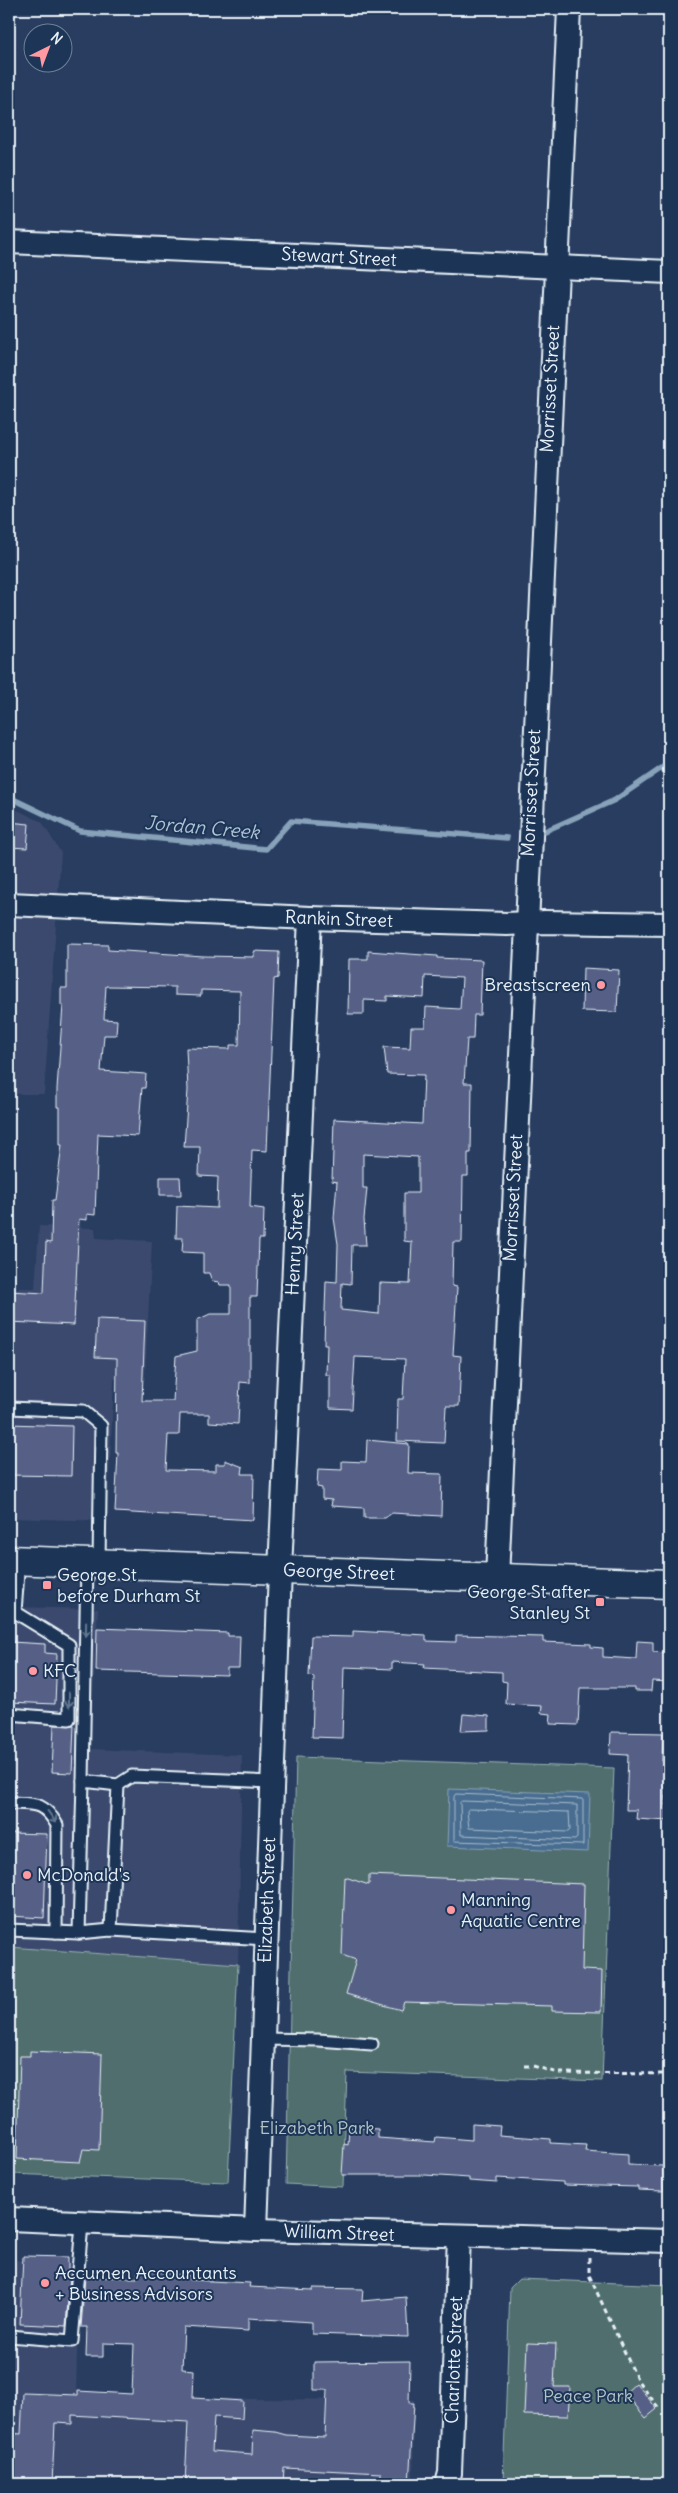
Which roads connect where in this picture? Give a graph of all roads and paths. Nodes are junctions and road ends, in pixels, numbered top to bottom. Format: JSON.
{"nodes":[{"id":1,"x":568,"y":9,"type":"edge"},
{"id":2,"x":9,"y":242,"type":"edge"},
{"id":3,"x":556,"y":267,"type":"junction"},
{"id":4,"x":669,"y":272,"type":"edge"},
{"id":5,"x":9,"y":904,"type":"edge"},
{"id":6,"x":310,"y":918,"type":"junction"},
{"id":7,"x":525,"y":923,"type":"junction"},
{"id":8,"x":669,"y":924,"type":"edge"},
{"id":9,"x":9,"y":1408,"type":"edge"},
{"id":10,"x":14,"y":1560,"type":"edge"},
{"id":11,"x":93,"y":1563,"type":"junction"},
{"id":12,"x":280,"y":1570,"type":"junction"},
{"id":13,"x":497,"y":1578,"type":"junction"},
{"id":14,"x":669,"y":1584,"type":"edge"},
{"id":15,"x":12,"y":1614,"type":"edge"},
{"id":16,"x":9,"y":1714,"type":"edge"},
{"id":17,"x":83,"y":1781,"type":"junction"},
{"id":18,"x":271,"y":1782,"type":"junction"},
{"id":19,"x":118,"y":1785,"type":"junction"},
{"id":20,"x":9,"y":1803,"type":"edge"},
{"id":21,"x":9,"y":1930,"type":"edge"},
{"id":22,"x":111,"y":1930,"type":"junction"},
{"id":23,"x":56,"y":1932,"type":"junction"},
{"id":24,"x":79,"y":1933,"type":"junction"},
{"id":25,"x":266,"y":1939,"type":"junction"},
{"id":26,"x":264,"y":2039,"type":"junction"},
{"id":27,"x":372,"y":2044,"type":"dead end"},
{"id":28,"x":524,"y":2066,"type":"dead end"},
{"id":29,"x":669,"y":2074,"type":"edge"},
{"id":30,"x":9,"y":2219,"type":"edge"},
{"id":31,"x":82,"y":2224,"type":"junction"},
{"id":32,"x":256,"y":2230,"type":"junction"},
{"id":33,"x":459,"y":2236,"type":"junction"},
{"id":34,"x":589,"y":2239,"type":"junction"},
{"id":35,"x":669,"y":2241,"type":"edge"},
{"id":36,"x":9,"y":2336,"type":"edge"},
{"id":37,"x":658,"y":2407,"type":"dead end"},
{"id":38,"x":447,"y":2484,"type":"edge"}],
"edges":[{"from":1,"to":3,"type":"street","name":"Morrisset Street"},
{"from":2,"to":3,"type":"street","name":"Stewart Street"},
{"from":3,"to":4,"type":"street","name":"Stewart Street"},
{"from":3,"to":7,"type":"street","name":"Morrisset Street"},
{"from":5,"to":6,"type":"street","name":"Rankin Street"},
{"from":6,"to":7,"type":"street","name":"Rankin Street"},
{"from":6,"to":12,"type":"street","name":"Henry Street"},
{"from":7,"to":8,"type":"street","name":"Rankin Street"},
{"from":7,"to":13,"type":"street","name":"Morrisset Street"},
{"from":9,"to":11,"type":"lane"},
{"from":10,"to":11,"type":"main road","name":"George Street"},
{"from":10,"to":15,"type":"lane"},
{"from":11,"to":12,"type":"main road","name":"George Street"},
{"from":11,"to":17,"type":"lane","one_way":true},
{"from":12,"to":13,"type":"main road","name":"George Street"},
{"from":12,"to":18,"type":"street","name":"Elizabeth Street"},
{"from":13,"to":14,"type":"main road","name":"George Street"},
{"from":15,"to":16,"type":"lane","one_way":true},
{"from":17,"to":19,"type":"lane"},
{"from":17,"to":24,"type":"lane"},
{"from":18,"to":19,"type":"lane"},
{"from":18,"to":25,"type":"street","name":"Elizabeth Street"},
{"from":19,"to":22,"type":"lane"},
{"from":20,"to":23,"type":"lane","one_way":true},
{"from":21,"to":23,"type":"lane"},
{"from":22,"to":24,"type":"lane"},
{"from":22,"to":25,"type":"lane"},
{"from":23,"to":24,"type":"lane"},
{"from":25,"to":26,"type":"street","name":"Elizabeth Street"},
{"from":26,"to":27,"type":"lane"},
{"from":26,"to":32,"type":"street","name":"Elizabeth Street"},
{"from":28,"to":29,"type":"path"},
{"from":30,"to":31,"type":"street","name":"William Street"},
{"from":31,"to":32,"type":"street","name":"William Street"},
{"from":31,"to":36,"type":"lane"},
{"from":32,"to":33,"type":"street","name":"William Street"},
{"from":33,"to":34,"type":"street","name":"William Street"},
{"from":33,"to":38,"type":"street","name":"Charlotte Street"},
{"from":34,"to":35,"type":"street","name":"William Street"},
{"from":34,"to":37,"type":"path"}]}
